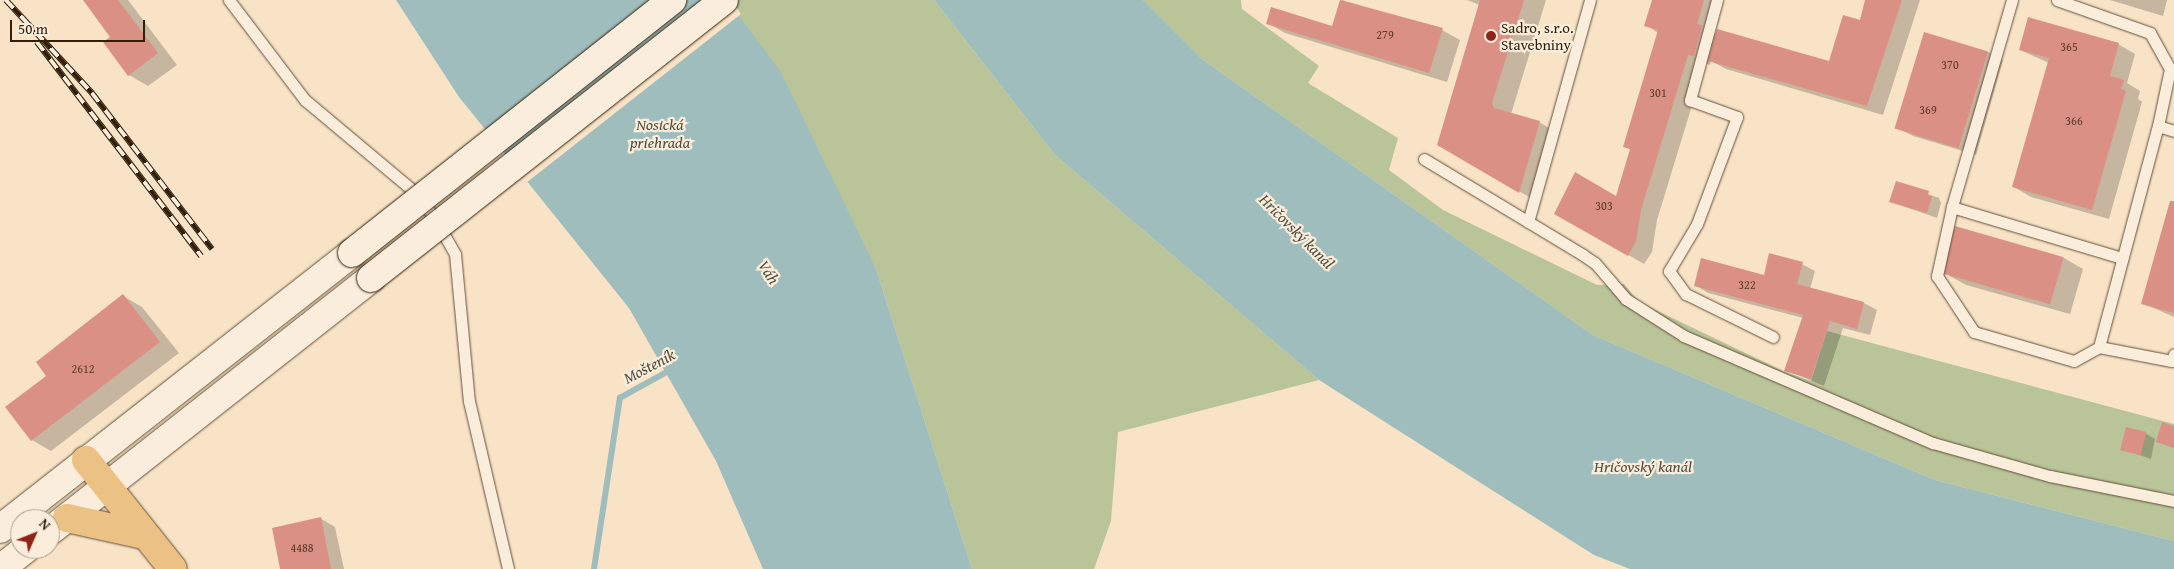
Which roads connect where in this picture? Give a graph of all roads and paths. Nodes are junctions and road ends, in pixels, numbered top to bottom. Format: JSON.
{"nodes":[{"id":1,"x":229,"y":0,"type":"edge"},
{"id":2,"x":672,"y":0,"type":"edge"},
{"id":3,"x":724,"y":0,"type":"edge"},
{"id":4,"x":1590,"y":0,"type":"edge"},
{"id":5,"x":1717,"y":0,"type":"edge"},
{"id":6,"x":2012,"y":0,"type":"edge"},
{"id":7,"x":2057,"y":0,"type":"edge"},
{"id":8,"x":2158,"y":126,"type":"junction"},
{"id":9,"x":2174,"y":131,"type":"edge"},
{"id":10,"x":1424,"y":159,"type":"dead end"},
{"id":11,"x":1952,"y":207,"type":"junction"},
{"id":12,"x":1528,"y":222,"type":"junction"},
{"id":13,"x":2122,"y":258,"type":"junction"},
{"id":14,"x":1773,"y":337,"type":"dead end"},
{"id":15,"x":2099,"y":347,"type":"junction"},
{"id":16,"x":2174,"y":354,"type":"edge"},
{"id":17,"x":86,"y":460,"type":"junction"},
{"id":18,"x":107,"y":487,"type":"junction"},
{"id":19,"x":2174,"y":501,"type":"edge"},
{"id":20,"x":60,"y":523,"type":"edge"},
{"id":21,"x":60,"y":524,"type":"edge"},
{"id":22,"x":0,"y":529,"type":"edge"},
{"id":23,"x":144,"y":535,"type":"junction"},
{"id":24,"x":173,"y":569,"type":"edge"},
{"id":25,"x":508,"y":569,"type":"edge"}],
"edges":[{"from":1,"to":25,"type":"lane"},
{"from":2,"to":17,"type":"main road","bridge":true},
{"from":3,"to":18,"type":"main road","bridge":true},
{"from":4,"to":12,"type":"lane"},
{"from":5,"to":14,"type":"lane"},
{"from":6,"to":11,"type":"lane"},
{"from":7,"to":8,"type":"lane"},
{"from":8,"to":9,"type":"lane"},
{"from":8,"to":13,"type":"lane"},
{"from":10,"to":12,"type":"lane"},
{"from":11,"to":13,"type":"lane"},
{"from":11,"to":15,"type":"lane"},
{"from":12,"to":19,"type":"lane"},
{"from":13,"to":15,"type":"lane"},
{"from":15,"to":16,"type":"lane"},
{"from":17,"to":18,"type":"highway"},
{"from":17,"to":22,"type":"main road"},
{"from":18,"to":20,"type":"main road"},
{"from":18,"to":23,"type":"highway"},
{"from":21,"to":23,"type":"highway"},
{"from":23,"to":24,"type":"highway"}]}
